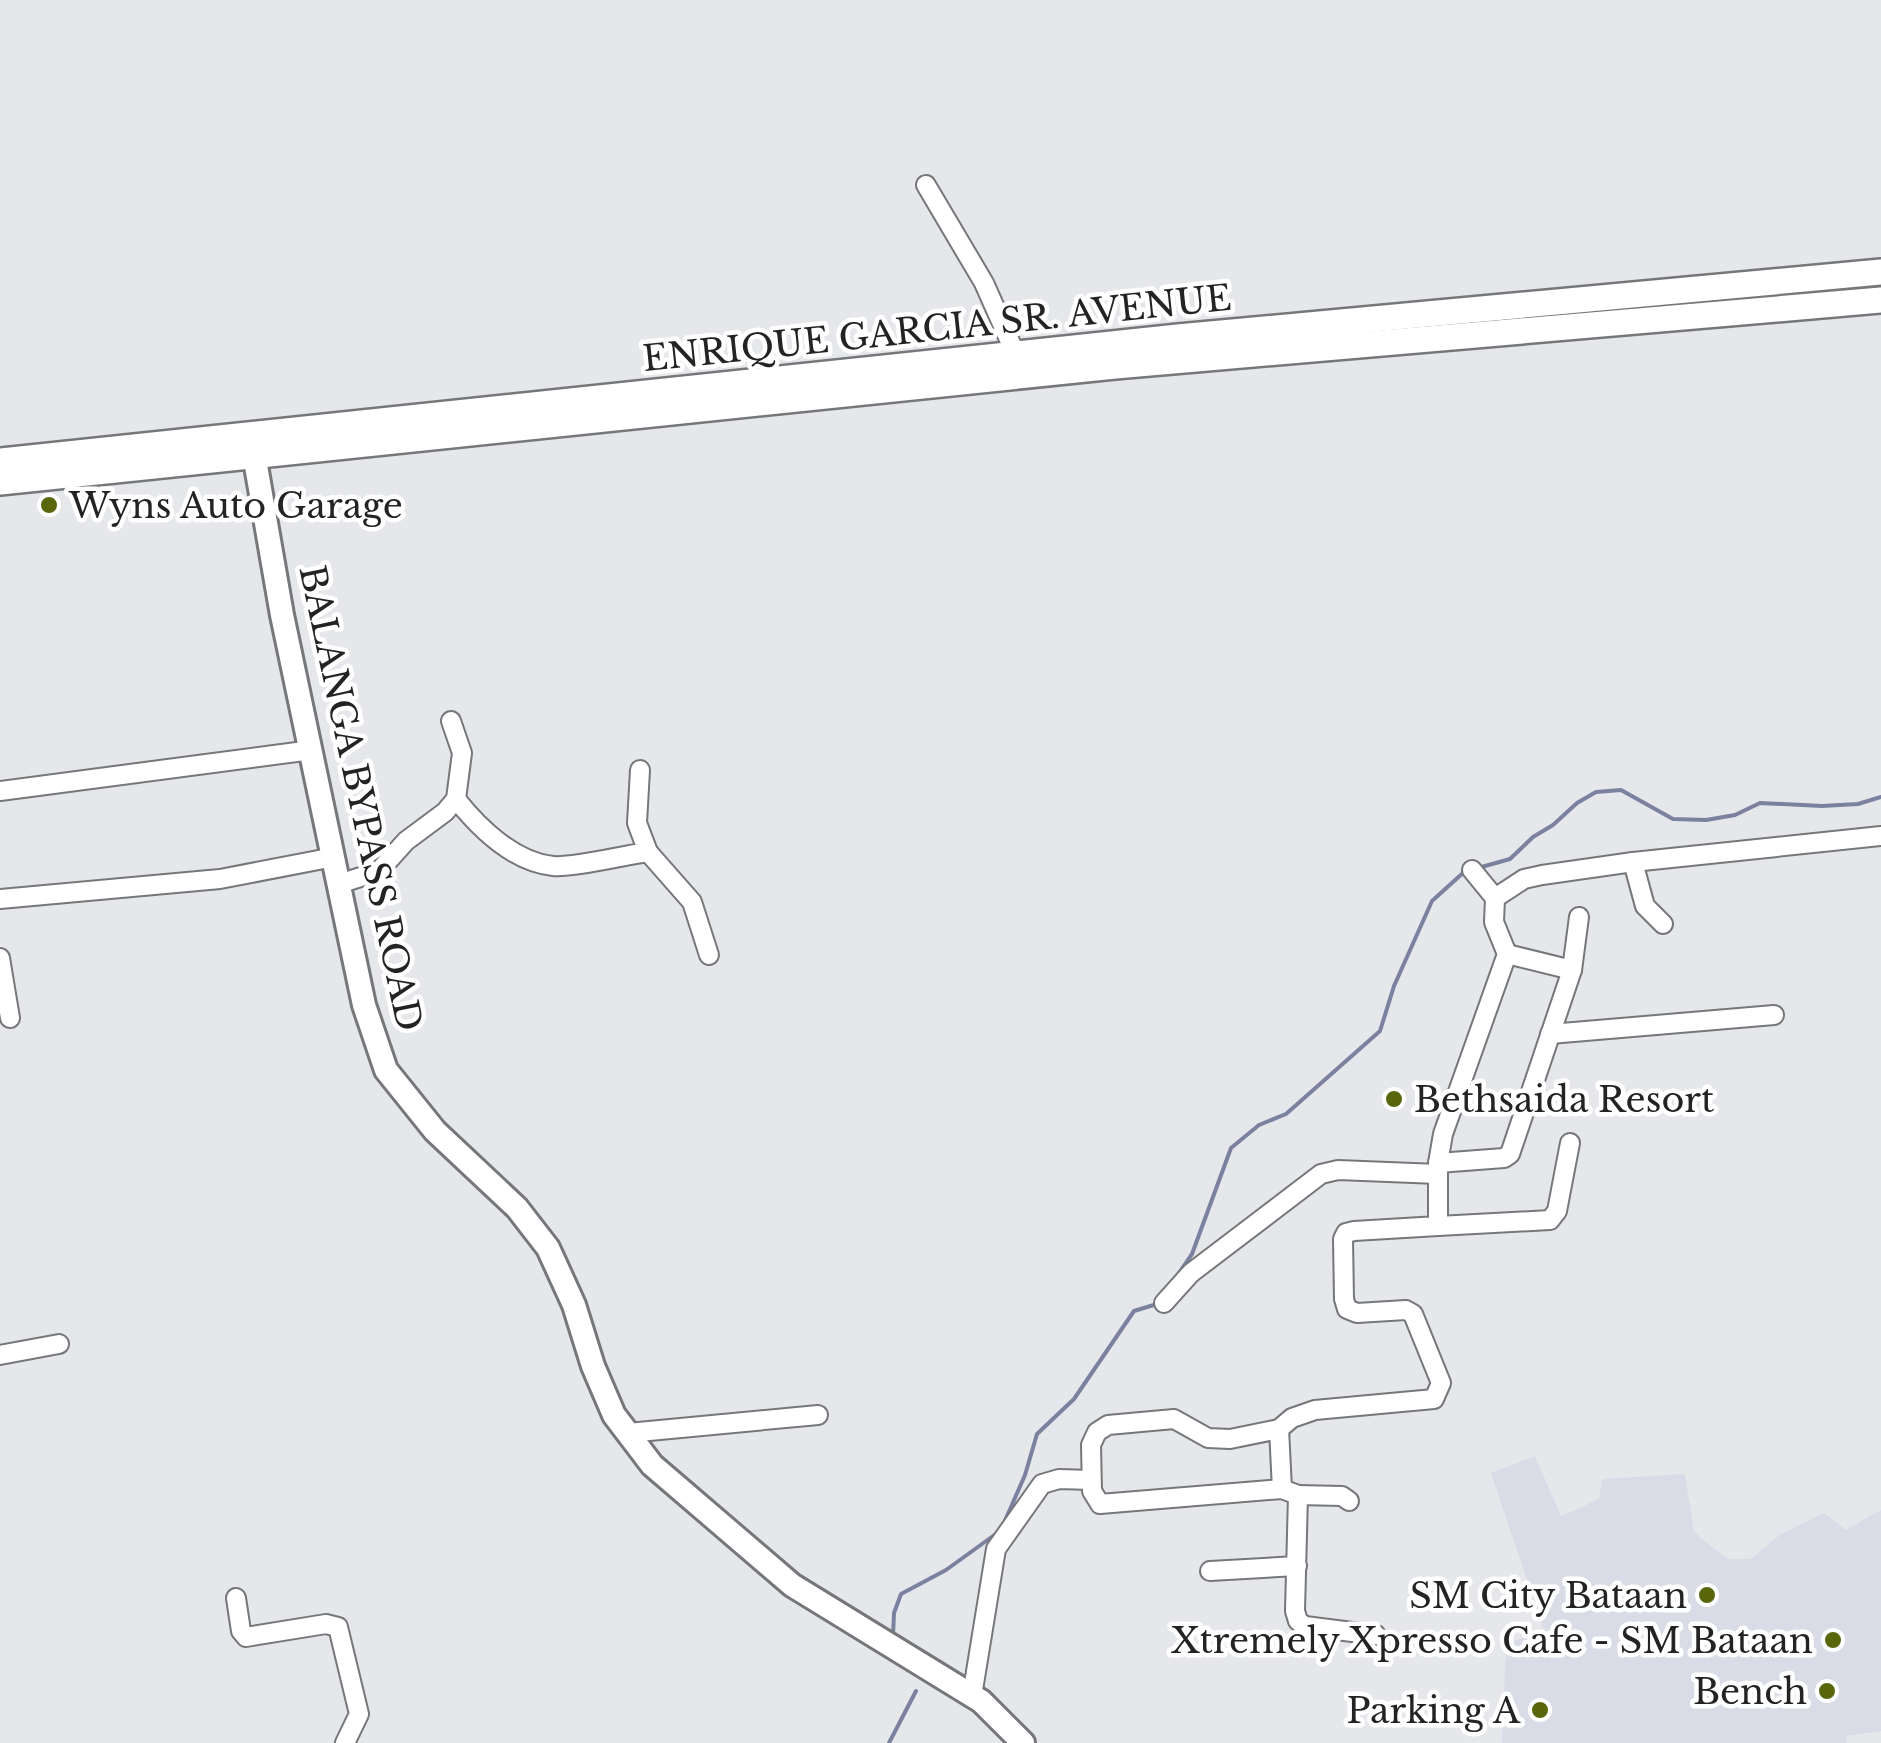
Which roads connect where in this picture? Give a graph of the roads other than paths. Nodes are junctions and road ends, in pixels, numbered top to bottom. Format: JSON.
{"nodes":[{"id":1,"x":926,"y":185,"type":"dead end"},
{"id":2,"x":1881,"y":272,"type":"edge"},
{"id":3,"x":1881,"y":300,"type":"edge"},
{"id":4,"x":1016,"y":355,"type":"junction"},
{"id":5,"x":1113,"y":356,"type":"junction"},
{"id":6,"x":252,"y":445,"type":"junction"},
{"id":7,"x":0,"y":461,"type":"edge"},
{"id":8,"x":0,"y":482,"type":"edge"},
{"id":9,"x":451,"y":721,"type":"dead end"},
{"id":10,"x":312,"y":750,"type":"junction"},
{"id":11,"x":640,"y":770,"type":"dead end"},
{"id":12,"x":0,"y":791,"type":"edge"},
{"id":13,"x":456,"y":799,"type":"junction"},
{"id":14,"x":1881,"y":836,"type":"edge"},
{"id":15,"x":648,"y":852,"type":"junction"},
{"id":16,"x":334,"y":857,"type":"junction"},
{"id":17,"x":1632,"y":862,"type":"junction"},
{"id":18,"x":1472,"y":870,"type":"dead end"},
{"id":19,"x":339,"y":884,"type":"junction"},
{"id":20,"x":1495,"y":898,"type":"junction"},
{"id":21,"x":0,"y":899,"type":"edge"},
{"id":22,"x":1579,"y":917,"type":"dead end"},
{"id":23,"x":1663,"y":924,"type":"dead end"},
{"id":24,"x":1507,"y":954,"type":"junction"},
{"id":25,"x":708,"y":955,"type":"dead end"},
{"id":26,"x":0,"y":958,"type":"edge"},
{"id":27,"x":1572,"y":970,"type":"junction"},
{"id":28,"x":1774,"y":1015,"type":"dead end"},
{"id":29,"x":10,"y":1018,"type":"dead end"},
{"id":30,"x":1550,"y":1034,"type":"junction"},
{"id":31,"x":1570,"y":1143,"type":"dead end"},
{"id":32,"x":1438,"y":1169,"type":"junction"},
{"id":33,"x":1438,"y":1226,"type":"junction"},
{"id":34,"x":1164,"y":1303,"type":"dead end"},
{"id":35,"x":59,"y":1344,"type":"dead end"},
{"id":36,"x":0,"y":1354,"type":"edge"},
{"id":37,"x":818,"y":1414,"type":"dead end"},
{"id":38,"x":1279,"y":1428,"type":"junction"},
{"id":39,"x":628,"y":1433,"type":"junction"},
{"id":40,"x":1091,"y":1480,"type":"junction"},
{"id":41,"x":1290,"y":1492,"type":"junction"},
{"id":42,"x":1349,"y":1501,"type":"dead end"},
{"id":43,"x":1297,"y":1566,"type":"junction"},
{"id":44,"x":1210,"y":1571,"type":"dead end"},
{"id":45,"x":236,"y":1598,"type":"dead end"},
{"id":46,"x":1376,"y":1635,"type":"dead end"},
{"id":47,"x":972,"y":1696,"type":"junction"},
{"id":48,"x":1013,"y":1739,"type":"edge"},
{"id":49,"x":345,"y":1743,"type":"edge"}],
"edges":[{"from":1,"to":4,"type":"street"},
{"from":2,"to":5,"type":"main road","name":"ENRIQUE GARCIA SR. AVENUE"},
{"from":3,"to":5,"type":"main road","name":"ENRIQUE GARCIA SR. AVENUE"},
{"from":4,"to":5,"type":"main road","name":"ENRIQUE GARCIA SR. AVENUE"},
{"from":4,"to":6,"type":"main road","name":"ENRIQUE GARCIA SR. AVENUE"},
{"from":5,"to":6,"type":"main road","name":"ENRIQUE GARCIA SR. AVENUE"},
{"from":6,"to":7,"type":"main road","name":"ENRIQUE GARCIA SR. AVENUE"},
{"from":6,"to":8,"type":"main road","name":"ENRIQUE GARCIA SR. AVENUE"},
{"from":6,"to":10,"type":"street","name":"BALANGA BYPASS ROAD"},
{"from":9,"to":13,"type":"street"},
{"from":10,"to":12,"type":"street"},
{"from":10,"to":16,"type":"street","name":"BALANGA BYPASS ROAD"},
{"from":11,"to":15,"type":"street"},
{"from":13,"to":15,"type":"street"},
{"from":13,"to":19,"type":"street"},
{"from":14,"to":17,"type":"street"},
{"from":15,"to":25,"type":"street"},
{"from":16,"to":19,"type":"street","name":"BALANGA BYPASS ROAD"},
{"from":16,"to":21,"type":"street"},
{"from":17,"to":20,"type":"street"},
{"from":17,"to":23,"type":"street"},
{"from":18,"to":20,"type":"street"},
{"from":19,"to":39,"type":"street","name":"BALANGA BYPASS ROAD"},
{"from":20,"to":24,"type":"street"},
{"from":22,"to":27,"type":"street"},
{"from":24,"to":27,"type":"street"},
{"from":24,"to":32,"type":"street"},
{"from":26,"to":29,"type":"street"},
{"from":27,"to":30,"type":"street"},
{"from":28,"to":30,"type":"street"},
{"from":30,"to":32,"type":"street"},
{"from":31,"to":33,"type":"street"},
{"from":32,"to":33,"type":"street"},
{"from":32,"to":34,"type":"street"},
{"from":33,"to":38,"type":"street"},
{"from":35,"to":36,"type":"street"},
{"from":37,"to":39,"type":"street"},
{"from":38,"to":40,"type":"street"},
{"from":38,"to":41,"type":"street"},
{"from":39,"to":47,"type":"street","name":"BALANGA BYPASS ROAD"},
{"from":40,"to":41,"type":"street"},
{"from":40,"to":47,"type":"street"},
{"from":41,"to":42,"type":"street"},
{"from":41,"to":43,"type":"street"},
{"from":43,"to":44,"type":"street"},
{"from":43,"to":46,"type":"street"},
{"from":45,"to":49,"type":"street"},
{"from":47,"to":48,"type":"street","name":"BALANGA BYPASS ROAD"}]}
